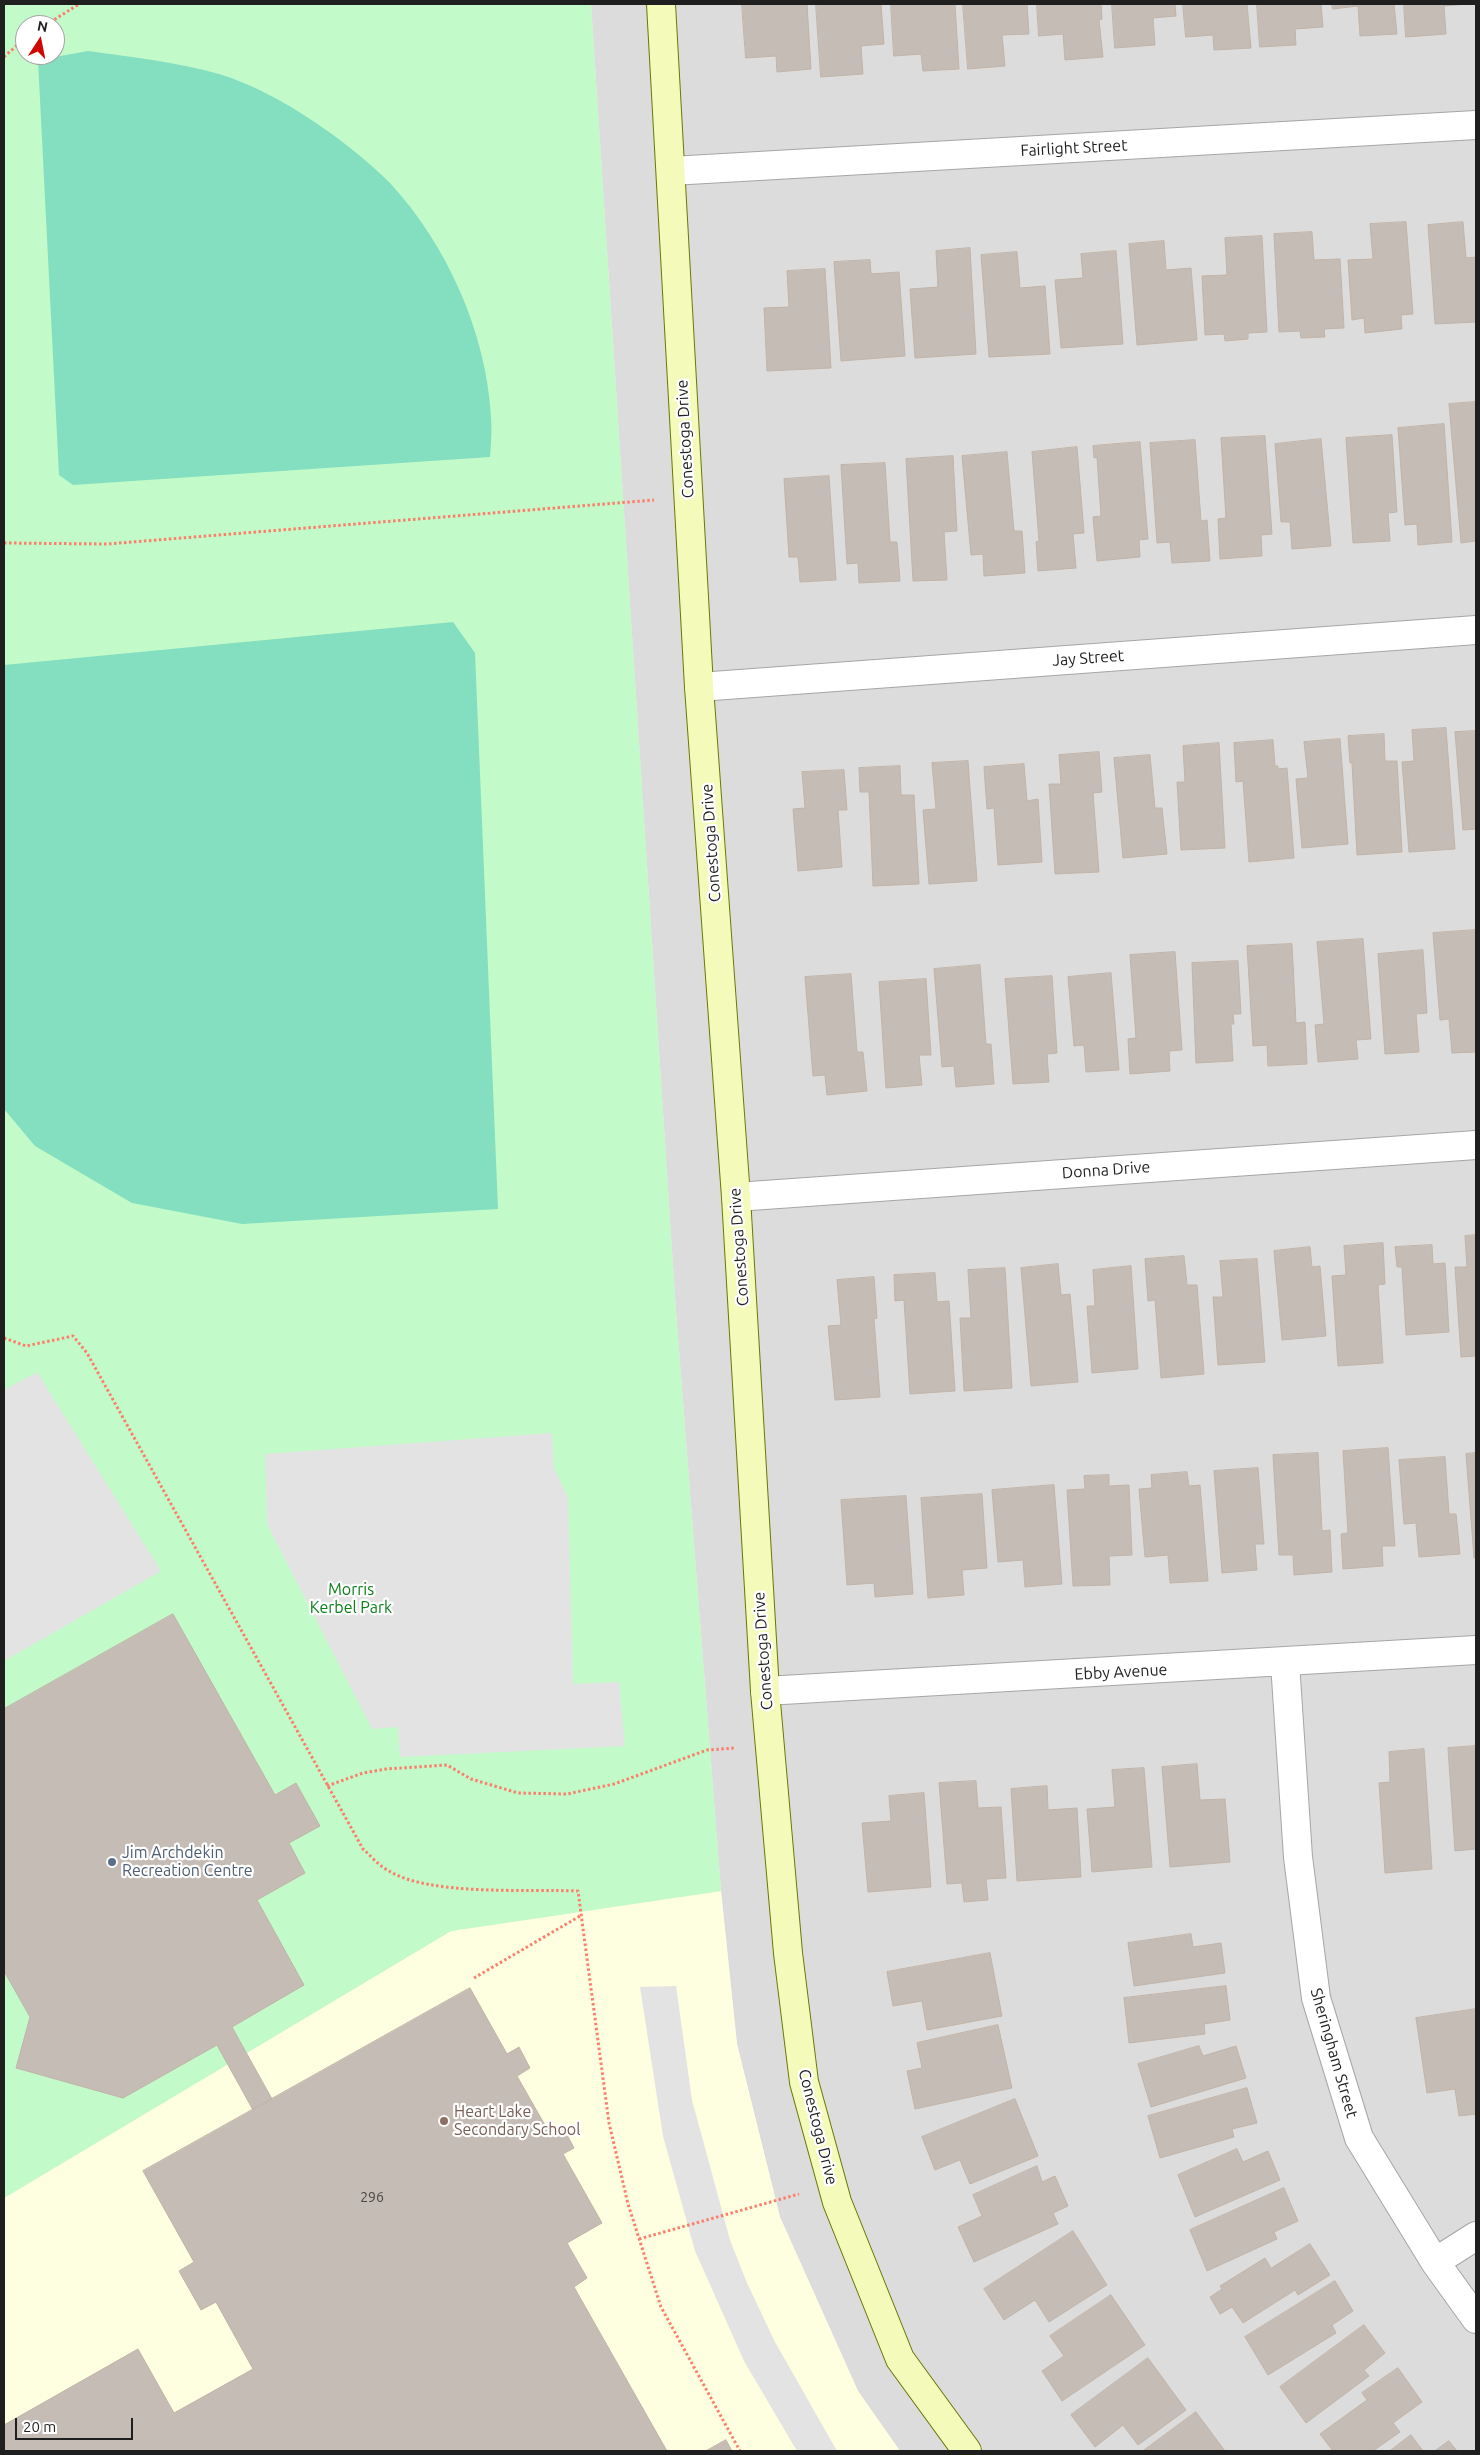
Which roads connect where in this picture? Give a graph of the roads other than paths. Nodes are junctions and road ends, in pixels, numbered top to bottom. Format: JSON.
{"nodes":[{"id":1,"x":661,"y":4,"type":"edge"},
{"id":2,"x":1476,"y":125,"type":"edge"},
{"id":3,"x":671,"y":171,"type":"junction"},
{"id":4,"x":1476,"y":630,"type":"edge"},
{"id":5,"x":700,"y":687,"type":"junction"},
{"id":6,"x":1476,"y":1144,"type":"edge"},
{"id":7,"x":736,"y":1197,"type":"junction"},
{"id":8,"x":1476,"y":1650,"type":"edge"},
{"id":9,"x":1285,"y":1663,"type":"junction"},
{"id":10,"x":765,"y":1691,"type":"junction"},
{"id":11,"x":1476,"y":2236,"type":"edge"},
{"id":12,"x":1434,"y":2262,"type":"junction"},
{"id":13,"x":1476,"y":2318,"type":"edge"},
{"id":14,"x":967,"y":2451,"type":"edge"}],
"edges":[{"from":1,"to":3,"type":"street","name":"Conestoga Drive"},
{"from":2,"to":3,"type":"street","name":"Fairlight Street"},
{"from":3,"to":5,"type":"street","name":"Conestoga Drive"},
{"from":4,"to":5,"type":"street","name":"Jay Street"},
{"from":5,"to":7,"type":"street","name":"Conestoga Drive"},
{"from":6,"to":7,"type":"street","name":"Donna Drive"},
{"from":7,"to":10,"type":"street","name":"Conestoga Drive"},
{"from":8,"to":9,"type":"street","name":"Ebby Avenue"},
{"from":9,"to":10,"type":"street","name":"Ebby Avenue"},
{"from":9,"to":12,"type":"street","name":"Sheringham Street"},
{"from":10,"to":14,"type":"street","name":"Conestoga Drive"},
{"from":11,"to":12,"type":"street"},
{"from":12,"to":13,"type":"street","name":"Sheringham Street"}]}
